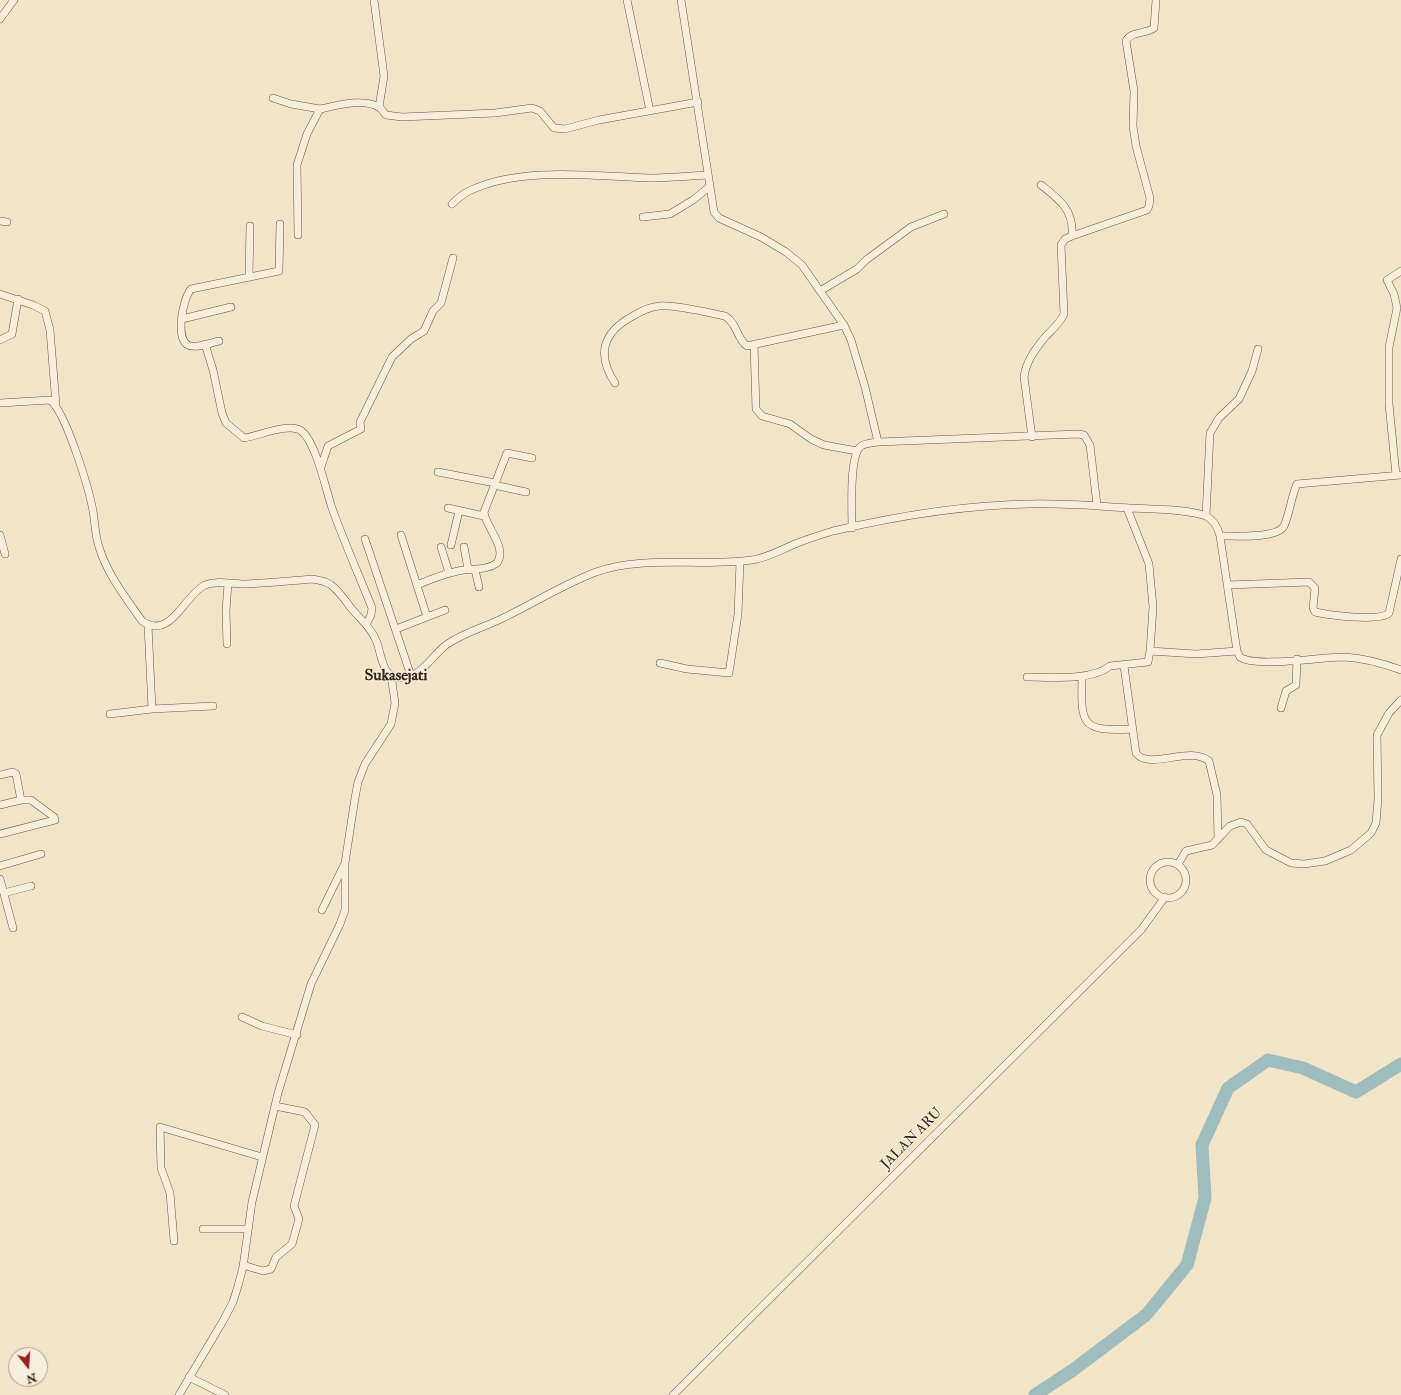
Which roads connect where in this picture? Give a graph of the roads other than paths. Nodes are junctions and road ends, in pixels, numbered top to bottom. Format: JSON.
{"nodes":[{"id":1,"x":14,"y":0,"type":"edge"},
{"id":2,"x":374,"y":0,"type":"edge"},
{"id":3,"x":627,"y":0,"type":"edge"},
{"id":4,"x":681,"y":0,"type":"edge"},
{"id":5,"x":1156,"y":0,"type":"edge"},
{"id":6,"x":0,"y":19,"type":"edge"},
{"id":7,"x":273,"y":98,"type":"dead end"},
{"id":8,"x":698,"y":102,"type":"junction"},
{"id":9,"x":379,"y":107,"type":"junction"},
{"id":10,"x":320,"y":109,"type":"junction"},
{"id":11,"x":650,"y":111,"type":"junction"},
{"id":12,"x":707,"y":175,"type":"junction"},
{"id":13,"x":1041,"y":185,"type":"dead end"},
{"id":14,"x":709,"y":187,"type":"junction"},
{"id":15,"x":452,"y":204,"type":"dead end"},
{"id":16,"x":944,"y":214,"type":"dead end"},
{"id":17,"x":643,"y":217,"type":"dead end"},
{"id":18,"x":280,"y":224,"type":"dead end"},
{"id":19,"x":250,"y":226,"type":"dead end"},
{"id":20,"x":298,"y":235,"type":"dead end"},
{"id":21,"x":1072,"y":236,"type":"junction"},
{"id":22,"x":453,"y":258,"type":"dead end"},
{"id":23,"x":1401,"y":271,"type":"edge"},
{"id":24,"x":249,"y":277,"type":"junction"},
{"id":25,"x":820,"y":291,"type":"junction"},
{"id":26,"x":0,"y":294,"type":"edge"},
{"id":27,"x":18,"y":299,"type":"junction"},
{"id":28,"x":232,"y":307,"type":"dead end"},
{"id":29,"x":182,"y":319,"type":"junction"},
{"id":30,"x":844,"y":325,"type":"junction"},
{"id":31,"x":0,"y":340,"type":"edge"},
{"id":32,"x":219,"y":341,"type":"dead end"},
{"id":33,"x":205,"y":344,"type":"junction"},
{"id":34,"x":754,"y":344,"type":"junction"},
{"id":35,"x":1258,"y":349,"type":"dead end"},
{"id":36,"x":615,"y":383,"type":"dead end"},
{"id":37,"x":0,"y":403,"type":"edge"},
{"id":38,"x":56,"y":405,"type":"junction"},
{"id":39,"x":1032,"y":437,"type":"junction"},
{"id":40,"x":878,"y":442,"type":"junction"},
{"id":41,"x":857,"y":451,"type":"junction"},
{"id":42,"x":532,"y":458,"type":"dead end"},
{"id":43,"x":320,"y":467,"type":"junction"},
{"id":44,"x":438,"y":472,"type":"dead end"},
{"id":45,"x":1398,"y":475,"type":"edge"},
{"id":46,"x":494,"y":484,"type":"junction"},
{"id":47,"x":526,"y":492,"type":"dead end"},
{"id":48,"x":1097,"y":505,"type":"junction"},
{"id":49,"x":448,"y":508,"type":"dead end"},
{"id":50,"x":1127,"y":508,"type":"junction"},
{"id":51,"x":459,"y":510,"type":"junction"},
{"id":52,"x":484,"y":516,"type":"junction"},
{"id":53,"x":1206,"y":516,"type":"junction"},
{"id":54,"x":852,"y":528,"type":"junction"},
{"id":55,"x":401,"y":535,"type":"dead end"},
{"id":56,"x":0,"y":536,"type":"edge"},
{"id":57,"x":1220,"y":536,"type":"junction"},
{"id":58,"x":365,"y":539,"type":"dead end"},
{"id":59,"x":451,"y":545,"type":"dead end"},
{"id":60,"x":441,"y":547,"type":"dead end"},
{"id":61,"x":464,"y":547,"type":"dead end"},
{"id":62,"x":5,"y":554,"type":"dead end"},
{"id":63,"x":1401,"y":559,"type":"edge"},
{"id":64,"x":740,"y":562,"type":"junction"},
{"id":65,"x":471,"y":570,"type":"junction"},
{"id":66,"x":449,"y":573,"type":"junction"},
{"id":67,"x":228,"y":583,"type":"junction"},
{"id":68,"x":417,"y":585,"type":"junction"},
{"id":69,"x":1228,"y":585,"type":"junction"},
{"id":70,"x":479,"y":587,"type":"dead end"},
{"id":71,"x":445,"y":610,"type":"dead end"},
{"id":72,"x":428,"y":617,"type":"junction"},
{"id":73,"x":366,"y":623,"type":"junction"},
{"id":74,"x":148,"y":625,"type":"junction"},
{"id":75,"x":396,"y":629,"type":"junction"},
{"id":76,"x":227,"y":644,"type":"dead end"},
{"id":77,"x":1150,"y":651,"type":"junction"},
{"id":78,"x":1237,"y":651,"type":"junction"},
{"id":79,"x":1296,"y":659,"type":"junction"},
{"id":80,"x":660,"y":663,"type":"dead end"},
{"id":81,"x":1124,"y":666,"type":"junction"},
{"id":82,"x":1401,"y":670,"type":"edge"},
{"id":83,"x":391,"y":675,"type":"junction"},
{"id":84,"x":411,"y":676,"type":"junction"},
{"id":85,"x":1082,"y":676,"type":"junction"},
{"id":86,"x":1027,"y":677,"type":"dead end"},
{"id":87,"x":1401,"y":700,"type":"edge"},
{"id":88,"x":213,"y":706,"type":"dead end"},
{"id":89,"x":1281,"y":708,"type":"dead end"},
{"id":90,"x":152,"y":709,"type":"junction"},
{"id":91,"x":110,"y":714,"type":"dead end"},
{"id":92,"x":1132,"y":729,"type":"junction"},
{"id":93,"x":0,"y":775,"type":"edge"},
{"id":94,"x":22,"y":800,"type":"junction"},
{"id":95,"x":0,"y":806,"type":"edge"},
{"id":96,"x":0,"y":834,"type":"edge"},
{"id":97,"x":1218,"y":839,"type":"junction"},
{"id":98,"x":42,"y":854,"type":"dead end"},
{"id":99,"x":345,"y":862,"type":"junction"},
{"id":100,"x":1178,"y":864,"type":"junction"},
{"id":101,"x":0,"y":866,"type":"edge"},
{"id":102,"x":0,"y":879,"type":"edge"},
{"id":103,"x":31,"y":886,"type":"dead end"},
{"id":104,"x":4,"y":893,"type":"junction"},
{"id":105,"x":1164,"y":897,"type":"junction"},
{"id":106,"x":322,"y":910,"type":"dead end"},
{"id":107,"x":13,"y":928,"type":"dead end"},
{"id":108,"x":242,"y":1017,"type":"dead end"},
{"id":109,"x":297,"y":1035,"type":"junction"},
{"id":110,"x":275,"y":1106,"type":"junction"},
{"id":111,"x":262,"y":1157,"type":"junction"},
{"id":112,"x":203,"y":1230,"type":"dead end"},
{"id":113,"x":247,"y":1230,"type":"junction"},
{"id":114,"x":174,"y":1241,"type":"dead end"},
{"id":115,"x":243,"y":1265,"type":"junction"},
{"id":116,"x":189,"y":1377,"type":"junction"},
{"id":117,"x":179,"y":1395,"type":"edge"},
{"id":118,"x":225,"y":1395,"type":"edge"},
{"id":119,"x":673,"y":1395,"type":"edge"}],
"edges":[{"from":1,"to":6,"type":"street"},
{"from":2,"to":9,"type":"street"},
{"from":3,"to":11,"type":"street"},
{"from":4,"to":8,"type":"street"},
{"from":5,"to":21,"type":"street"},
{"from":7,"to":10,"type":"street"},
{"from":8,"to":11,"type":"street"},
{"from":8,"to":12,"type":"street"},
{"from":9,"to":10,"type":"street"},
{"from":9,"to":11,"type":"street"},
{"from":10,"to":20,"type":"street"},
{"from":12,"to":14,"type":"street"},
{"from":12,"to":15,"type":"street"},
{"from":13,"to":21,"type":"street"},
{"from":14,"to":17,"type":"street"},
{"from":14,"to":25,"type":"street"},
{"from":16,"to":25,"type":"street"},
{"from":18,"to":24,"type":"street"},
{"from":19,"to":24,"type":"street"},
{"from":21,"to":39,"type":"street"},
{"from":22,"to":43,"type":"street"},
{"from":23,"to":45,"type":"street"},
{"from":24,"to":29,"type":"street"},
{"from":25,"to":30,"type":"street"},
{"from":26,"to":27,"type":"street"},
{"from":27,"to":31,"type":"street"},
{"from":27,"to":38,"type":"street"},
{"from":28,"to":29,"type":"street"},
{"from":29,"to":33,"type":"street"},
{"from":30,"to":34,"type":"street"},
{"from":30,"to":40,"type":"street"},
{"from":32,"to":33,"type":"street"},
{"from":33,"to":43,"type":"street"},
{"from":34,"to":36,"type":"street"},
{"from":34,"to":41,"type":"street"},
{"from":35,"to":53,"type":"street"},
{"from":37,"to":38,"type":"street"},
{"from":38,"to":74,"type":"street"},
{"from":39,"to":40,"type":"street"},
{"from":39,"to":48,"type":"street"},
{"from":40,"to":41,"type":"street"},
{"from":41,"to":54,"type":"street"},
{"from":42,"to":46,"type":"street"},
{"from":43,"to":73,"type":"street"},
{"from":44,"to":46,"type":"street"},
{"from":45,"to":57,"type":"street"},
{"from":46,"to":47,"type":"street"},
{"from":46,"to":52,"type":"street"},
{"from":48,"to":50,"type":"street"},
{"from":48,"to":54,"type":"street"},
{"from":49,"to":51,"type":"street"},
{"from":50,"to":53,"type":"street"},
{"from":50,"to":77,"type":"street"},
{"from":51,"to":52,"type":"street"},
{"from":51,"to":59,"type":"street"},
{"from":52,"to":65,"type":"street"},
{"from":53,"to":57,"type":"street"},
{"from":54,"to":64,"type":"street"},
{"from":55,"to":68,"type":"street"},
{"from":56,"to":62,"type":"street"},
{"from":57,"to":69,"type":"street"},
{"from":58,"to":75,"type":"street"},
{"from":60,"to":66,"type":"street"},
{"from":61,"to":65,"type":"street"},
{"from":63,"to":69,"type":"street"},
{"from":64,"to":80,"type":"street"},
{"from":64,"to":84,"type":"street"},
{"from":65,"to":66,"type":"street"},
{"from":65,"to":70,"type":"street"},
{"from":66,"to":68,"type":"street"},
{"from":67,"to":73,"type":"street"},
{"from":67,"to":74,"type":"street"},
{"from":67,"to":76,"type":"street"},
{"from":68,"to":72,"type":"street"},
{"from":69,"to":78,"type":"street"},
{"from":71,"to":72,"type":"street"},
{"from":72,"to":75,"type":"street"},
{"from":73,"to":83,"type":"street"},
{"from":74,"to":90,"type":"street"},
{"from":75,"to":84,"type":"street"},
{"from":77,"to":78,"type":"street"},
{"from":77,"to":81,"type":"street"},
{"from":78,"to":79,"type":"street"},
{"from":79,"to":82,"type":"street"},
{"from":79,"to":89,"type":"street"},
{"from":81,"to":85,"type":"street"},
{"from":81,"to":92,"type":"street"},
{"from":83,"to":84,"type":"street"},
{"from":83,"to":99,"type":"street"},
{"from":85,"to":86,"type":"street"},
{"from":85,"to":92,"type":"street"},
{"from":87,"to":97,"type":"street"},
{"from":88,"to":90,"type":"street"},
{"from":90,"to":91,"type":"street"},
{"from":92,"to":97,"type":"street"},
{"from":93,"to":94,"type":"street"},
{"from":94,"to":95,"type":"street"},
{"from":94,"to":96,"type":"street"},
{"from":97,"to":100,"type":"street"},
{"from":98,"to":101,"type":"street"},
{"from":99,"to":106,"type":"street"},
{"from":99,"to":109,"type":"street"},
{"from":100,"to":105,"type":"street"},
{"from":100,"to":105,"type":"street"},
{"from":102,"to":104,"type":"street"},
{"from":103,"to":104,"type":"street"},
{"from":104,"to":107,"type":"street"},
{"from":105,"to":119,"type":"street","name":"JALAN ARU"},
{"from":108,"to":109,"type":"street"},
{"from":109,"to":110,"type":"street"},
{"from":110,"to":111,"type":"street"},
{"from":110,"to":115,"type":"street"},
{"from":111,"to":113,"type":"street"},
{"from":111,"to":114,"type":"street"},
{"from":112,"to":113,"type":"street"},
{"from":113,"to":115,"type":"street"},
{"from":115,"to":116,"type":"street"},
{"from":116,"to":117,"type":"street"},
{"from":116,"to":118,"type":"street"}]}
